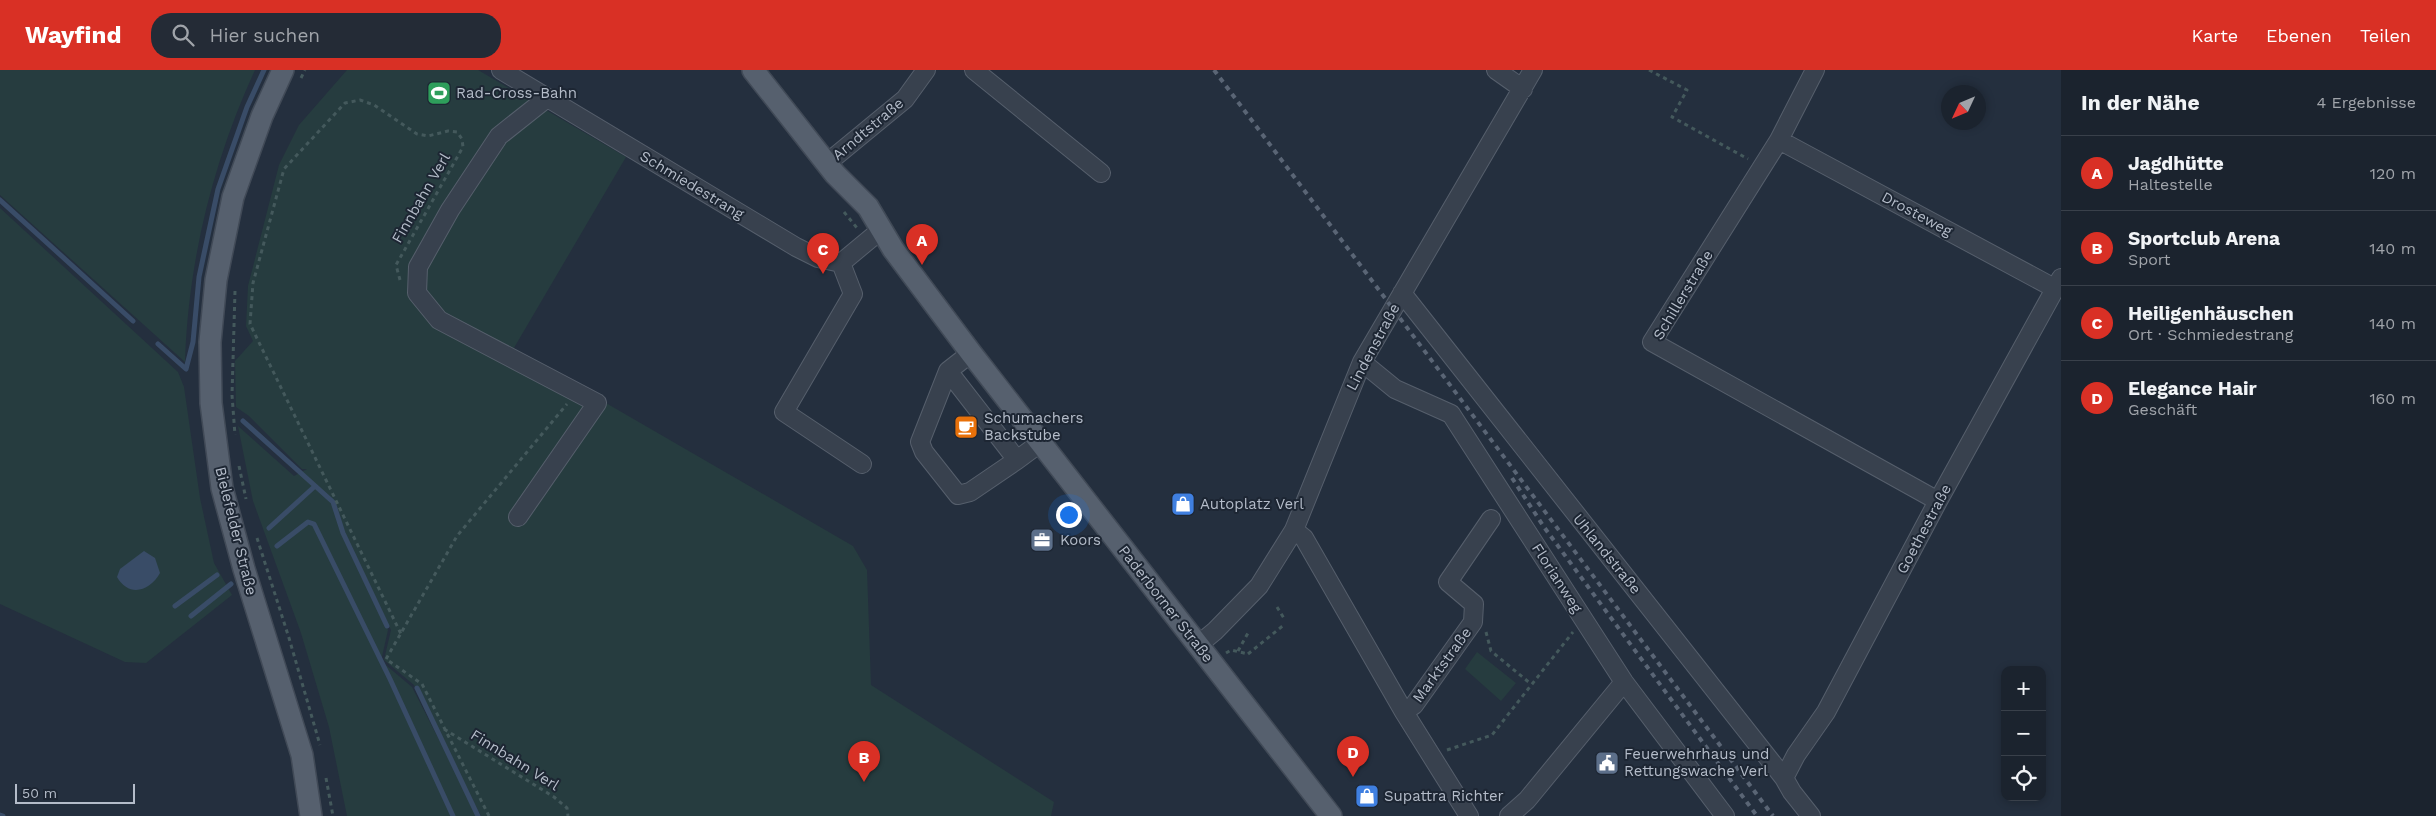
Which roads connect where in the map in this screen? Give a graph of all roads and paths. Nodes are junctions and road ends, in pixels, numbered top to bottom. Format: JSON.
{"nodes":[{"id":1,"x":305,"y":70,"type":"edge"},
{"id":2,"x":501,"y":70,"type":"edge"},
{"id":3,"x":753,"y":70,"type":"edge"},
{"id":4,"x":926,"y":70,"type":"edge"},
{"id":5,"x":974,"y":70,"type":"edge"},
{"id":6,"x":1496,"y":70,"type":"edge"},
{"id":7,"x":1534,"y":70,"type":"edge"},
{"id":8,"x":1649,"y":70,"type":"edge"},
{"id":9,"x":1815,"y":70,"type":"edge"},
{"id":10,"x":292,"y":74,"type":"edge"},
{"id":11,"x":1523,"y":89,"type":"junction"},
{"id":12,"x":547,"y":98,"type":"junction"},
{"id":13,"x":1779,"y":140,"type":"junction"},
{"id":14,"x":1762,"y":167,"type":"junction"},
{"id":15,"x":830,"y":169,"type":"junction"},
{"id":16,"x":1101,"y":174,"type":"dead end"},
{"id":17,"x":851,"y":220,"type":"dead end"},
{"id":18,"x":854,"y":225,"type":"dead end"},
{"id":19,"x":880,"y":231,"type":"junction"},
{"id":20,"x":842,"y":263,"type":"junction"},
{"id":21,"x":400,"y":282,"type":"dead end"},
{"id":22,"x":2058,"y":284,"type":"edge"},
{"id":23,"x":235,"y":288,"type":"dead end"},
{"id":24,"x":1402,"y":293,"type":"junction"},
{"id":25,"x":971,"y":353,"type":"junction"},
{"id":26,"x":1362,"y":362,"type":"junction"},
{"id":27,"x":948,"y":372,"type":"junction"},
{"id":28,"x":567,"y":395,"type":"dead end"},
{"id":29,"x":1040,"y":443,"type":"junction"},
{"id":30,"x":236,"y":445,"type":"dead end"},
{"id":31,"x":1017,"y":460,"type":"junction"},
{"id":32,"x":239,"y":463,"type":"dead end"},
{"id":33,"x":862,"y":464,"type":"dead end"},
{"id":34,"x":1938,"y":501,"type":"junction"},
{"id":35,"x":247,"y":507,"type":"dead end"},
{"id":36,"x":518,"y":517,"type":"dead end"},
{"id":37,"x":1491,"y":519,"type":"dead end"},
{"id":38,"x":1294,"y":530,"type":"junction"},
{"id":39,"x":255,"y":534,"type":"dead end"},
{"id":40,"x":1278,"y":607,"type":"dead end"},
{"id":41,"x":1473,"y":612,"type":"junction"},
{"id":42,"x":1584,"y":619,"type":"junction"},
{"id":43,"x":1248,"y":633,"type":"dead end"},
{"id":44,"x":402,"y":634,"type":"junction"},
{"id":45,"x":1198,"y":645,"type":"junction"},
{"id":46,"x":1238,"y":651,"type":"junction"},
{"id":47,"x":1223,"y":655,"type":"dead end"},
{"id":48,"x":1624,"y":682,"type":"junction"},
{"id":49,"x":1532,"y":684,"type":"junction"},
{"id":50,"x":1404,"y":712,"type":"junction"},
{"id":51,"x":443,"y":729,"type":"junction"},
{"id":52,"x":320,"y":750,"type":"dead end"},
{"id":53,"x":1433,"y":756,"type":"junction"},
{"id":54,"x":324,"y":769,"type":"dead end"},
{"id":55,"x":1784,"y":778,"type":"junction"},
{"id":56,"x":311,"y":816,"type":"edge"},
{"id":57,"x":333,"y":816,"type":"edge"},
{"id":58,"x":489,"y":816,"type":"edge"},
{"id":59,"x":568,"y":816,"type":"edge"},
{"id":60,"x":1331,"y":816,"type":"edge"},
{"id":61,"x":1469,"y":816,"type":"edge"},
{"id":62,"x":1509,"y":816,"type":"edge"},
{"id":63,"x":1725,"y":816,"type":"edge"},
{"id":64,"x":1811,"y":816,"type":"edge"}],
"edges":[{"from":1,"to":10,"type":"path"},
{"from":2,"to":12,"type":"street","name":"Schmiedestrang"},
{"from":3,"to":15,"type":"main road","name":"Paderborner Straße"},
{"from":4,"to":15,"type":"street","name":"Arndtstraße"},
{"from":5,"to":16,"type":"street"},
{"from":6,"to":11,"type":"street"},
{"from":7,"to":11,"type":"street","name":"Lindenstraße"},
{"from":8,"to":14,"type":"path"},
{"from":9,"to":13,"type":"street","name":"Schillerstraße"},
{"from":10,"to":56,"type":"main road","name":"Bielefelder Straße"},
{"from":11,"to":24,"type":"street","name":"Lindenstraße"},
{"from":12,"to":20,"type":"street","name":"Schmiedestrang"},
{"from":12,"to":36,"type":"street"},
{"from":13,"to":14,"type":"street","name":"Schillerstraße"},
{"from":13,"to":22,"type":"street","name":"Drosteweg"},
{"from":14,"to":34,"type":"street","name":"Schillerstraße"},
{"from":15,"to":19,"type":"main road","name":"Paderborner Straße"},
{"from":17,"to":18,"type":"path"},
{"from":19,"to":20,"type":"street"},
{"from":19,"to":25,"type":"main road","name":"Paderborner Straße"},
{"from":20,"to":33,"type":"street"},
{"from":21,"to":44,"type":"path","name":"Finnbahn Verl"},
{"from":22,"to":34,"type":"street","name":"Goethestraße"},
{"from":23,"to":30,"type":"path"},
{"from":24,"to":26,"type":"street","name":"Lindenstraße"},
{"from":24,"to":55,"type":"street","name":"Uhlandstraße"},
{"from":25,"to":27,"type":"street"},
{"from":25,"to":29,"type":"main road","name":"Paderborner Straße"},
{"from":26,"to":38,"type":"street","name":"Lindenstraße"},
{"from":26,"to":42,"type":"street","name":"Florianweg"},
{"from":27,"to":31,"type":"street"},
{"from":27,"to":31,"type":"street"},
{"from":28,"to":44,"type":"path","name":"Finnbahn Verl"},
{"from":29,"to":31,"type":"street"},
{"from":29,"to":45,"type":"main road","name":"Paderborner Straße"},
{"from":32,"to":35,"type":"path"},
{"from":34,"to":55,"type":"street","name":"Goethestraße"},
{"from":37,"to":41,"type":"street","name":"Marktstraße"},
{"from":38,"to":45,"type":"street","name":"Lindenstraße"},
{"from":38,"to":50,"type":"street","name":"Marktstraße"},
{"from":39,"to":52,"type":"path"},
{"from":40,"to":46,"type":"path"},
{"from":41,"to":49,"type":"path"},
{"from":41,"to":50,"type":"street","name":"Marktstraße"},
{"from":42,"to":48,"type":"street","name":"Florianweg"},
{"from":42,"to":49,"type":"path"},
{"from":43,"to":46,"type":"path"},
{"from":44,"to":51,"type":"path","name":"Finnbahn Verl"},
{"from":45,"to":60,"type":"main road","name":"Paderborner Straße"},
{"from":46,"to":47,"type":"path"},
{"from":48,"to":62,"type":"street"},
{"from":48,"to":63,"type":"street","name":"Florianweg"},
{"from":49,"to":53,"type":"path"},
{"from":50,"to":53,"type":"street","name":"Marktstraße"},
{"from":51,"to":58,"type":"path","name":"Finnbahn Verl"},
{"from":51,"to":59,"type":"path","name":"Finnbahn Verl"},
{"from":53,"to":61,"type":"street","name":"Marktstraße"},
{"from":54,"to":57,"type":"path"},
{"from":55,"to":64,"type":"street","name":"Uhlandstraße"}]}
